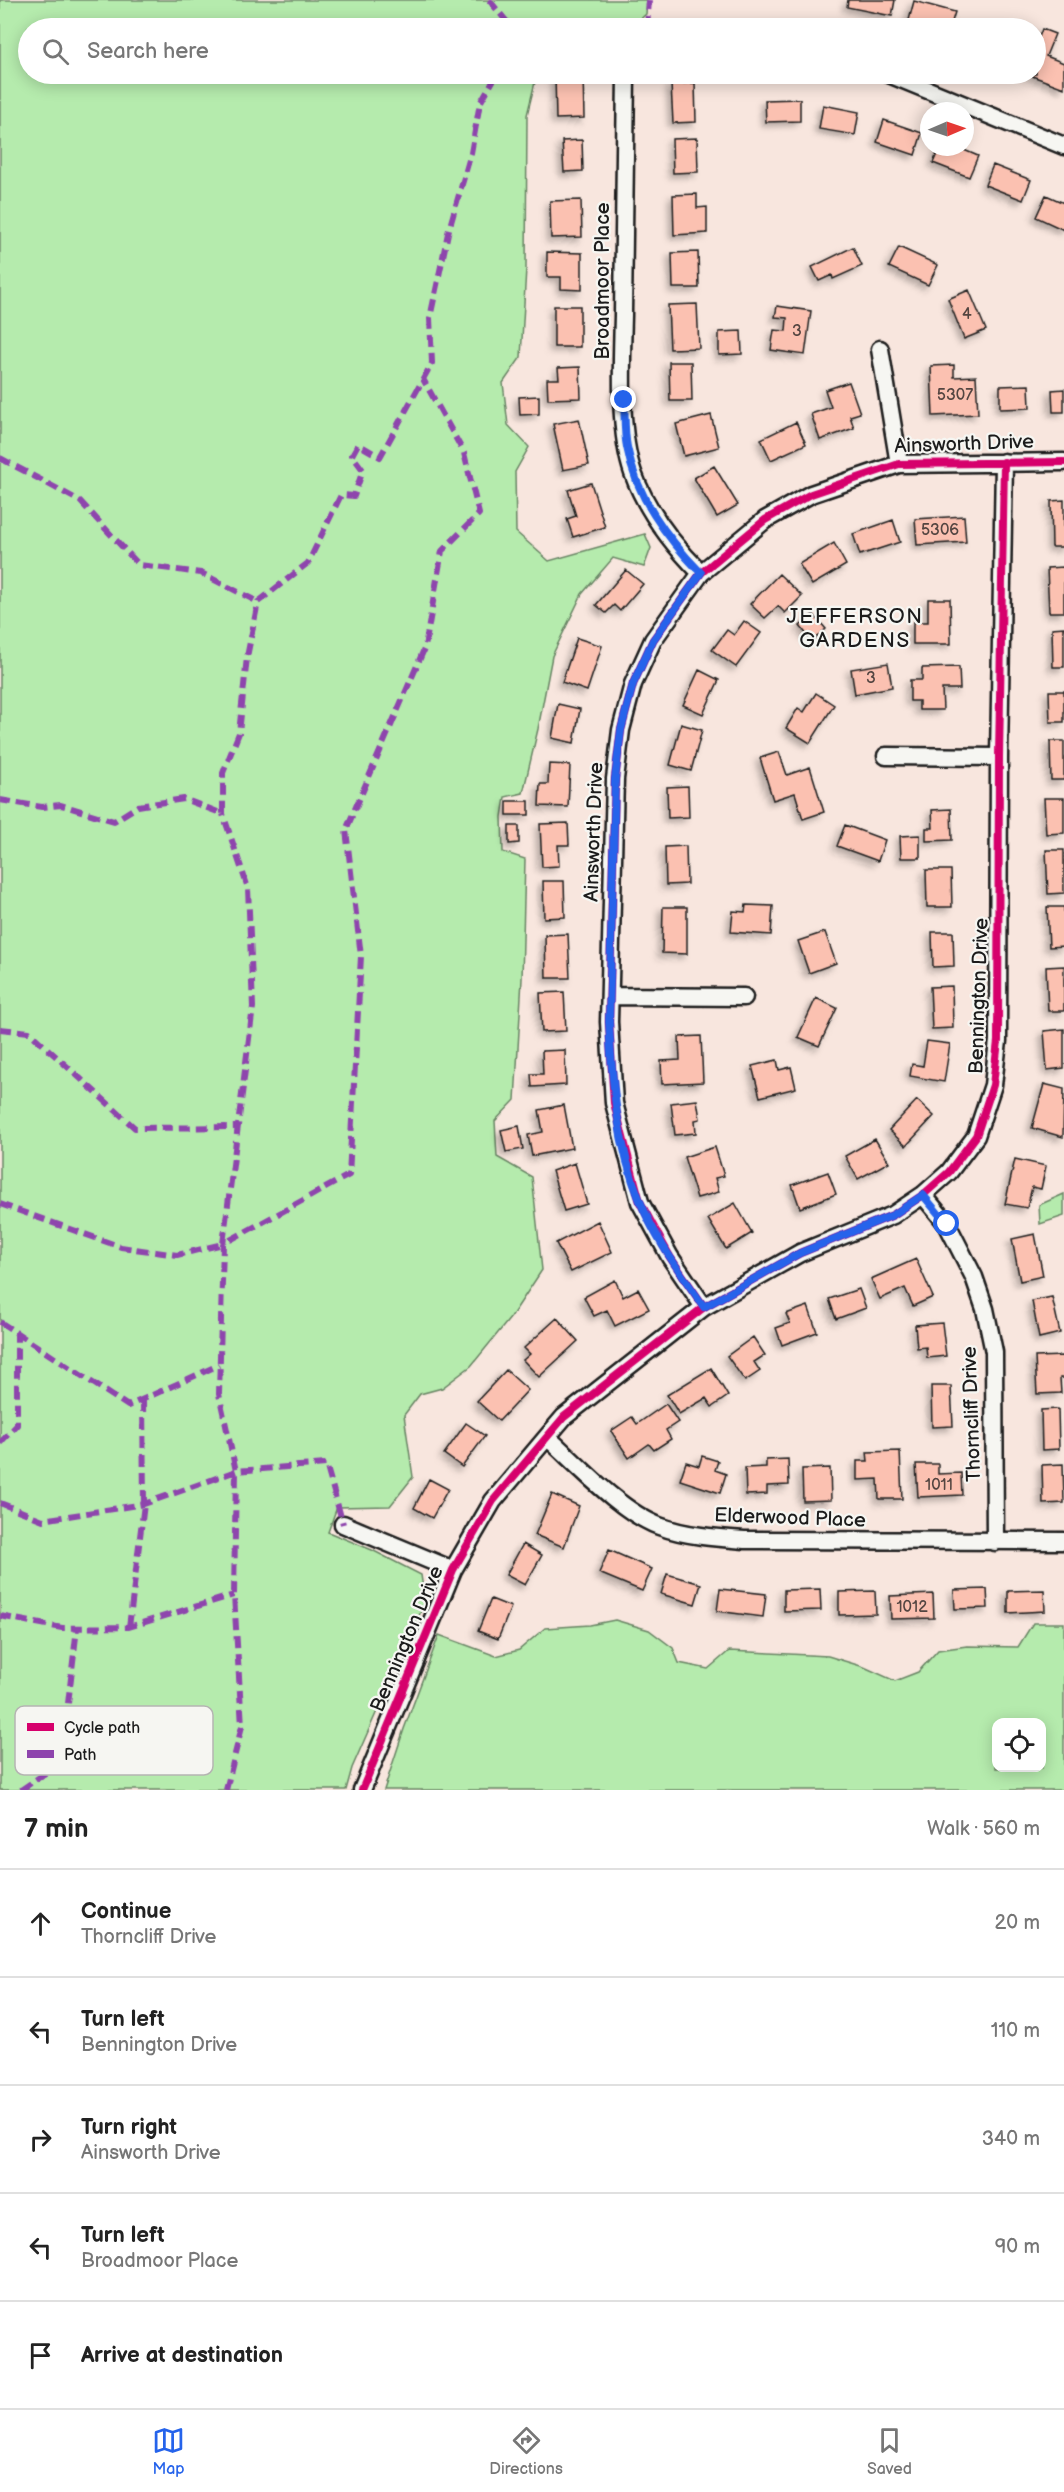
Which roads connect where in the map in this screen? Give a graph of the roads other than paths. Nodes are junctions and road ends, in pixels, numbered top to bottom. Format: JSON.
{"nodes":[{"id":1,"x":626,"y":84,"type":"edge"},
{"id":2,"x":913,"y":84,"type":"edge"},
{"id":3,"x":1064,"y":146,"type":"edge"},
{"id":4,"x":880,"y":349,"type":"dead end"},
{"id":5,"x":1004,"y":462,"type":"junction"},
{"id":6,"x":1064,"y":462,"type":"edge"},
{"id":7,"x":898,"y":464,"type":"junction"},
{"id":8,"x":701,"y":573,"type":"junction"},
{"id":9,"x":886,"y":756,"type":"dead end"},
{"id":10,"x":999,"y":757,"type":"junction"},
{"id":11,"x":611,"y":996,"type":"junction"},
{"id":12,"x":744,"y":997,"type":"dead end"},
{"id":13,"x":923,"y":1195,"type":"junction"},
{"id":14,"x":704,"y":1307,"type":"junction"},
{"id":15,"x":547,"y":1437,"type":"junction"},
{"id":16,"x":343,"y":1524,"type":"dead end"},
{"id":17,"x":1064,"y":1541,"type":"edge"},
{"id":18,"x":995,"y":1542,"type":"junction"},
{"id":19,"x":453,"y":1570,"type":"junction"},
{"id":20,"x":362,"y":1790,"type":"edge"}],
"edges":[{"from":1,"to":8,"type":"street","name":"Broadmoor Place"},
{"from":2,"to":3,"type":"street"},
{"from":4,"to":7,"type":"street"},
{"from":5,"to":6,"type":"street","name":"Ainsworth Drive"},
{"from":5,"to":7,"type":"street","name":"Ainsworth Drive"},
{"from":5,"to":10,"type":"street","name":"Bennington Drive"},
{"from":7,"to":8,"type":"street","name":"Ainsworth Drive"},
{"from":8,"to":11,"type":"street","name":"Ainsworth Drive"},
{"from":9,"to":10,"type":"street"},
{"from":10,"to":13,"type":"street","name":"Bennington Drive"},
{"from":11,"to":12,"type":"street"},
{"from":11,"to":14,"type":"street","name":"Ainsworth Drive"},
{"from":13,"to":14,"type":"street","name":"Bennington Drive"},
{"from":13,"to":18,"type":"street","name":"Thorncliff Drive"},
{"from":14,"to":15,"type":"street","name":"Bennington Drive"},
{"from":15,"to":18,"type":"street","name":"Elderwood Place"},
{"from":15,"to":19,"type":"street","name":"Bennington Drive"},
{"from":16,"to":19,"type":"street"},
{"from":17,"to":18,"type":"street","name":"Elderwood Place"},
{"from":19,"to":20,"type":"street","name":"Bennington Drive"}]}
